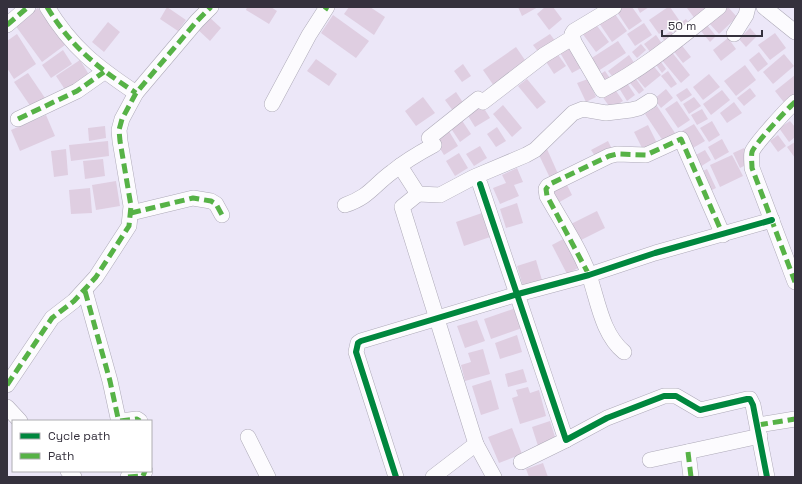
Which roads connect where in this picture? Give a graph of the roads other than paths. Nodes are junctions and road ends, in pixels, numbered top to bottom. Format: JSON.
{"nodes":[{"id":1,"x":28,"y":7,"type":"edge"},
{"id":2,"x":47,"y":7,"type":"edge"},
{"id":3,"x":212,"y":7,"type":"edge"},
{"id":4,"x":614,"y":7,"type":"edge"},
{"id":5,"x":719,"y":7,"type":"edge"},
{"id":6,"x":748,"y":7,"type":"edge"},
{"id":7,"x":765,"y":8,"type":"edge"},
{"id":8,"x":326,"y":9,"type":"edge"},
{"id":9,"x":7,"y":25,"type":"edge"},
{"id":10,"x":792,"y":30,"type":"edge"},
{"id":11,"x":734,"y":34,"type":"dead end"},
{"id":12,"x":572,"y":38,"type":"junction"},
{"id":13,"x":104,"y":72,"type":"junction"},
{"id":14,"x":136,"y":93,"type":"junction"},
{"id":15,"x":650,"y":101,"type":"dead end"},
{"id":16,"x":795,"y":102,"type":"edge"},
{"id":17,"x":272,"y":104,"type":"dead end"},
{"id":18,"x":18,"y":120,"type":"dead end"},
{"id":19,"x":400,"y":166,"type":"junction"},
{"id":20,"x":480,"y":184,"type":"dead end"},
{"id":21,"x":418,"y":194,"type":"junction"},
{"id":22,"x":345,"y":205,"type":"dead end"},
{"id":23,"x":131,"y":213,"type":"junction"},
{"id":24,"x":222,"y":216,"type":"dead end"},
{"id":25,"x":772,"y":220,"type":"junction"},
{"id":26,"x":724,"y":235,"type":"junction"},
{"id":27,"x":794,"y":273,"type":"edge"},
{"id":28,"x":589,"y":275,"type":"junction"},
{"id":29,"x":85,"y":291,"type":"junction"},
{"id":30,"x":518,"y":294,"type":"junction"},
{"id":31,"x":438,"y":319,"type":"junction"},
{"id":32,"x":624,"y":352,"type":"dead end"},
{"id":33,"x":7,"y":385,"type":"edge"},
{"id":34,"x":7,"y":407,"type":"edge"},
{"id":35,"x":795,"y":419,"type":"edge"},
{"id":36,"x":19,"y":420,"type":"edge"},
{"id":37,"x":119,"y":420,"type":"edge"},
{"id":38,"x":128,"y":420,"type":"edge"},
{"id":39,"x":138,"y":420,"type":"edge"},
{"id":40,"x":759,"y":430,"type":"junction"},
{"id":41,"x":248,"y":437,"type":"dead end"},
{"id":42,"x":566,"y":440,"type":"junction"},
{"id":43,"x":476,"y":444,"type":"junction"},
{"id":44,"x":688,"y":452,"type":"junction"},
{"id":45,"x":650,"y":460,"type":"dead end"},
{"id":46,"x":521,"y":462,"type":"dead end"},
{"id":47,"x":145,"y":472,"type":"edge"},
{"id":48,"x":128,"y":477,"type":"edge"},
{"id":49,"x":268,"y":477,"type":"edge"},
{"id":50,"x":396,"y":477,"type":"edge"},
{"id":51,"x":433,"y":477,"type":"edge"},
{"id":52,"x":494,"y":477,"type":"edge"},
{"id":53,"x":691,"y":477,"type":"edge"},
{"id":54,"x":767,"y":477,"type":"edge"}],
"edges":[{"from":1,"to":9,"type":"street"},
{"from":2,"to":13,"type":"street"},
{"from":3,"to":14,"type":"street"},
{"from":4,"to":12,"type":"street"},
{"from":5,"to":12,"type":"street"},
{"from":6,"to":11,"type":"street"},
{"from":7,"to":10,"type":"street"},
{"from":8,"to":17,"type":"street"},
{"from":12,"to":19,"type":"street"},
{"from":13,"to":14,"type":"street"},
{"from":13,"to":18,"type":"street"},
{"from":14,"to":23,"type":"street"},
{"from":15,"to":21,"type":"street"},
{"from":16,"to":25,"type":"street"},
{"from":19,"to":21,"type":"street"},
{"from":19,"to":22,"type":"street"},
{"from":20,"to":30,"type":"street"},
{"from":21,"to":31,"type":"street"},
{"from":23,"to":24,"type":"street"},
{"from":23,"to":29,"type":"street"},
{"from":25,"to":26,"type":"street"},
{"from":25,"to":27,"type":"street"},
{"from":26,"to":28,"type":"street"},
{"from":26,"to":28,"type":"street"},
{"from":28,"to":30,"type":"street"},
{"from":28,"to":32,"type":"street"},
{"from":29,"to":33,"type":"street"},
{"from":29,"to":37,"type":"street"},
{"from":30,"to":31,"type":"street"},
{"from":30,"to":42,"type":"street"},
{"from":31,"to":43,"type":"street"},
{"from":31,"to":50,"type":"street"},
{"from":34,"to":36,"type":"street"},
{"from":35,"to":40,"type":"street"},
{"from":38,"to":39,"type":"street"},
{"from":40,"to":42,"type":"street"},
{"from":40,"to":44,"type":"street"},
{"from":40,"to":54,"type":"street"},
{"from":41,"to":49,"type":"street"},
{"from":42,"to":46,"type":"street"},
{"from":43,"to":51,"type":"street"},
{"from":43,"to":52,"type":"street"},
{"from":44,"to":45,"type":"street"},
{"from":44,"to":53,"type":"street"},
{"from":47,"to":48,"type":"street"}]}
